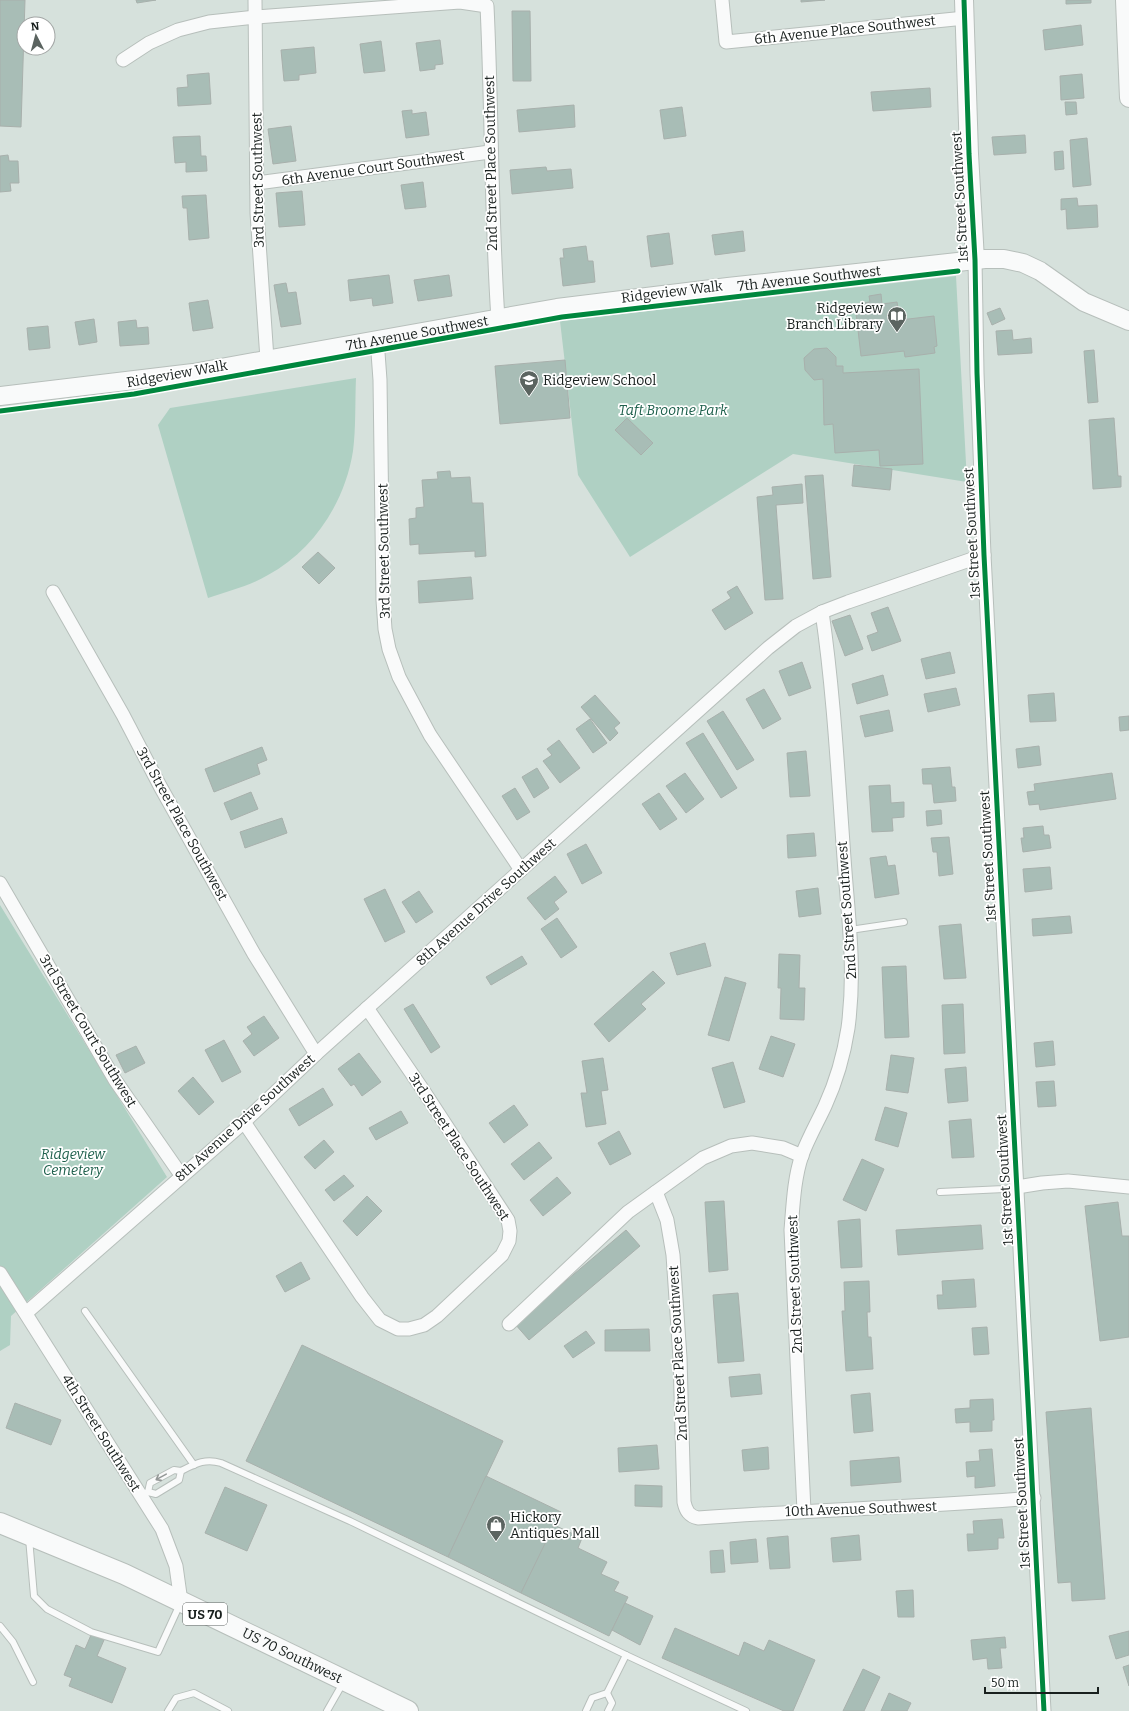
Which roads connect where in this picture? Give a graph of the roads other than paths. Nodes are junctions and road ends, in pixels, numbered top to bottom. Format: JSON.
{"nodes":[{"id":1,"x":255,"y":0,"type":"edge"},
{"id":2,"x":722,"y":0,"type":"edge"},
{"id":3,"x":1125,"y":0,"type":"edge"},
{"id":4,"x":964,"y":9,"type":"edge"},
{"id":5,"x":256,"y":17,"type":"junction"},
{"id":6,"x":123,"y":60,"type":"dead end"},
{"id":7,"x":1129,"y":98,"type":"edge"},
{"id":8,"x":490,"y":152,"type":"junction"},
{"id":9,"x":256,"y":183,"type":"junction"},
{"id":10,"x":975,"y":260,"type":"junction"},
{"id":11,"x":498,"y":319,"type":"junction"},
{"id":12,"x":1129,"y":321,"type":"edge"},
{"id":13,"x":377,"y":339,"type":"junction"},
{"id":14,"x":267,"y":359,"type":"junction"},
{"id":15,"x":0,"y":396,"type":"edge"},
{"id":16,"x":984,"y":555,"type":"junction"},
{"id":17,"x":53,"y":592,"type":"dead end"},
{"id":18,"x":822,"y":612,"type":"junction"},
{"id":19,"x":521,"y":870,"type":"junction"},
{"id":20,"x":0,"y":883,"type":"edge"},
{"id":21,"x":904,"y":922,"type":"dead end"},
{"id":22,"x":850,"y":930,"type":"junction"},
{"id":23,"x":367,"y":1008,"type":"junction"},
{"id":24,"x":316,"y":1054,"type":"junction"},
{"id":25,"x":244,"y":1122,"type":"junction"},
{"id":26,"x":802,"y":1156,"type":"junction"},
{"id":27,"x":181,"y":1175,"type":"junction"},
{"id":28,"x":1017,"y":1187,"type":"junction"},
{"id":29,"x":1129,"y":1187,"type":"edge"},
{"id":30,"x":656,"y":1192,"type":"junction"},
{"id":31,"x":940,"y":1192,"type":"dead end"},
{"id":32,"x":0,"y":1273,"type":"edge"},
{"id":33,"x":85,"y":1311,"type":"dead end"},
{"id":34,"x":26,"y":1313,"type":"junction"},
{"id":35,"x":509,"y":1324,"type":"dead end"},
{"id":36,"x":194,"y":1464,"type":"junction"},
{"id":37,"x":181,"y":1471,"type":"junction"},
{"id":38,"x":144,"y":1494,"type":"junction"},
{"id":39,"x":1034,"y":1498,"type":"junction"},
{"id":40,"x":804,"y":1511,"type":"junction"},
{"id":41,"x":690,"y":1515,"type":"joint"},
{"id":42,"x":0,"y":1523,"type":"edge"},
{"id":43,"x":29,"y":1535,"type":"junction"},
{"id":44,"x":181,"y":1602,"type":"junction"},
{"id":45,"x":0,"y":1626,"type":"edge"},
{"id":46,"x":626,"y":1655,"type":"junction"},
{"id":47,"x":344,"y":1680,"type":"junction"},
{"id":48,"x":33,"y":1682,"type":"dead end"},
{"id":49,"x":607,"y":1693,"type":"junction"},
{"id":50,"x":168,"y":1711,"type":"edge"},
{"id":51,"x":228,"y":1711,"type":"edge"},
{"id":52,"x":327,"y":1711,"type":"edge"},
{"id":53,"x":408,"y":1711,"type":"edge"},
{"id":54,"x":586,"y":1711,"type":"edge"},
{"id":55,"x":608,"y":1711,"type":"edge"},
{"id":56,"x":746,"y":1711,"type":"edge"},
{"id":57,"x":1044,"y":1711,"type":"edge"}],
"edges":[{"from":1,"to":5,"type":"street","name":"3rd Street Southwest"},
{"from":2,"to":4,"type":"street","name":"6th Avenue Place Southwest"},
{"from":3,"to":7,"type":"street"},
{"from":4,"to":10,"type":"street","name":"1st Street Southwest"},
{"from":5,"to":6,"type":"street"},
{"from":5,"to":8,"type":"street","name":"2nd Street Place Southwest"},
{"from":5,"to":9,"type":"street","name":"3rd Street Southwest"},
{"from":8,"to":9,"type":"street","name":"6th Avenue Court Southwest"},
{"from":8,"to":11,"type":"street","name":"2nd Street Place Southwest"},
{"from":9,"to":14,"type":"street","name":"3rd Street Southwest"},
{"from":10,"to":11,"type":"street","name":"7th Avenue Southwest"},
{"from":10,"to":12,"type":"street","name":"7th Avenue Southwest"},
{"from":10,"to":16,"type":"street","name":"1st Street Southwest"},
{"from":11,"to":13,"type":"street","name":"7th Avenue Southwest"},
{"from":13,"to":14,"type":"street","name":"7th Avenue Southwest"},
{"from":13,"to":19,"type":"street","name":"3rd Street Southwest"},
{"from":14,"to":15,"type":"street","name":"7th Avenue Southwest"},
{"from":16,"to":18,"type":"street","name":"8th Avenue Drive Southwest"},
{"from":16,"to":28,"type":"street","name":"1st Street Southwest"},
{"from":17,"to":24,"type":"street","name":"3rd Street Place Southwest"},
{"from":18,"to":19,"type":"street","name":"8th Avenue Drive Southwest"},
{"from":18,"to":22,"type":"street","name":"2nd Street Southwest"},
{"from":19,"to":23,"type":"street","name":"8th Avenue Drive Southwest"},
{"from":20,"to":27,"type":"street","name":"3rd Street Court Southwest"},
{"from":21,"to":22,"type":"lane"},
{"from":22,"to":26,"type":"street","name":"2nd Street Southwest"},
{"from":23,"to":24,"type":"street","name":"8th Avenue Drive Southwest"},
{"from":23,"to":25,"type":"street","name":"3rd Street Place Southwest"},
{"from":24,"to":25,"type":"street","name":"8th Avenue Drive Southwest"},
{"from":25,"to":27,"type":"street","name":"8th Avenue Drive Southwest"},
{"from":26,"to":30,"type":"street"},
{"from":26,"to":40,"type":"street","name":"2nd Street Southwest"},
{"from":27,"to":34,"type":"street","name":"8th Avenue Drive Southwest"},
{"from":28,"to":29,"type":"street"},
{"from":28,"to":31,"type":"lane"},
{"from":28,"to":39,"type":"street","name":"1st Street Southwest"},
{"from":30,"to":35,"type":"street"},
{"from":30,"to":41,"type":"street","name":"2nd Street Place Southwest"},
{"from":32,"to":34,"type":"street","name":"4th Street Southwest"},
{"from":33,"to":36,"type":"lane"},
{"from":34,"to":38,"type":"street","name":"4th Street Southwest"},
{"from":36,"to":37,"type":"lane"},
{"from":36,"to":46,"type":"lane"},
{"from":37,"to":38,"type":"lane","one_way":true},
{"from":37,"to":38,"type":"lane"},
{"from":38,"to":44,"type":"street","name":"4th Street Southwest"},
{"from":39,"to":40,"type":"street","name":"10th Avenue Southwest"},
{"from":39,"to":57,"type":"street","name":"1st Street Southwest"},
{"from":40,"to":41,"type":"street","name":"10th Avenue Southwest"},
{"from":42,"to":43,"type":"main road","name":"US 70 Southwest","number":"US 70"},
{"from":43,"to":44,"type":"main road","name":"US 70 Southwest","number":"US 70"},
{"from":43,"to":44,"type":"lane"},
{"from":44,"to":47,"type":"main road","name":"US 70 Southwest","number":"US 70"},
{"from":45,"to":48,"type":"lane"},
{"from":46,"to":49,"type":"lane"},
{"from":46,"to":56,"type":"lane"},
{"from":47,"to":52,"type":"lane"},
{"from":47,"to":53,"type":"main road","name":"US 70 Southwest","number":"US 70"},
{"from":49,"to":54,"type":"lane"},
{"from":49,"to":55,"type":"lane"},
{"from":50,"to":51,"type":"lane"}]}
